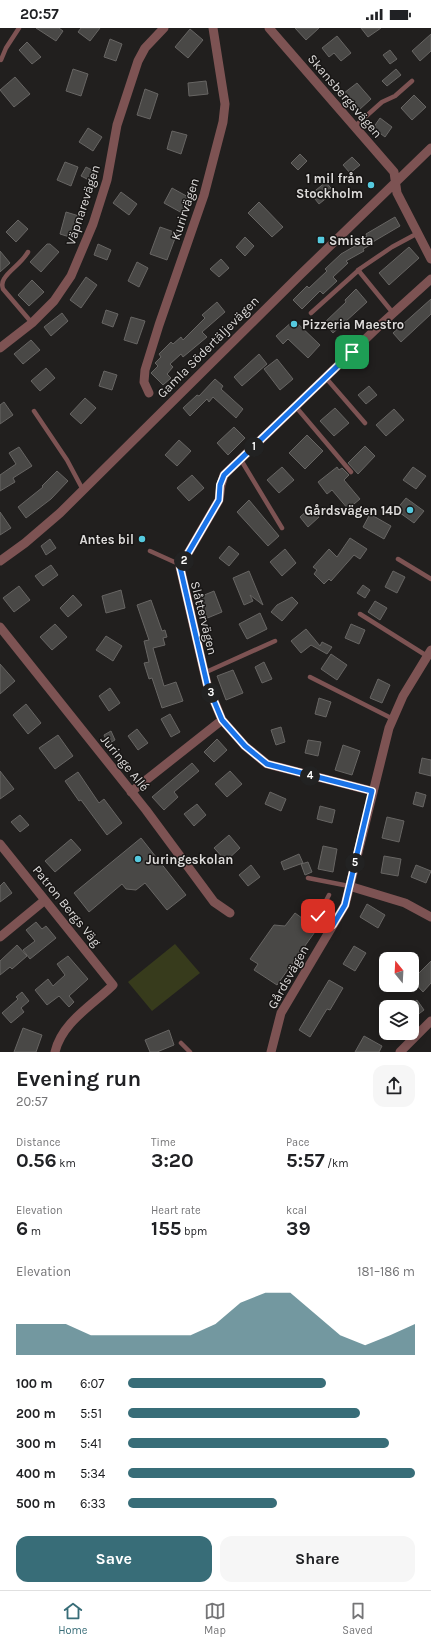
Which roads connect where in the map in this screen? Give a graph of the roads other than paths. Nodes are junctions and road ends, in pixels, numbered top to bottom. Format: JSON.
{"nodes":[{"id":1,"x":19,"y":28,"type":"edge"},
{"id":2,"x":164,"y":28,"type":"edge"},
{"id":3,"x":213,"y":28,"type":"edge"},
{"id":4,"x":269,"y":28,"type":"edge"},
{"id":5,"x":1,"y":60,"type":"edge"},
{"id":6,"x":412,"y":81,"type":"dead end"},
{"id":7,"x":354,"y":127,"type":"junction"},
{"id":8,"x":431,"y":148,"type":"edge"},
{"id":9,"x":395,"y":183,"type":"junction"},
{"id":10,"x":418,"y":234,"type":"junction"},
{"id":11,"x":28,"y":252,"type":"dead end"},
{"id":12,"x":431,"y":260,"type":"edge"},
{"id":13,"x":358,"y":270,"type":"junction"},
{"id":14,"x":431,"y":279,"type":"edge"},
{"id":15,"x":311,"y":313,"type":"dead end"},
{"id":16,"x":393,"y":313,"type":"junction"},
{"id":17,"x":32,"y":323,"type":"junction"},
{"id":18,"x":0,"y":348,"type":"edge"},
{"id":19,"x":326,"y":378,"type":"junction"},
{"id":20,"x":149,"y":393,"type":"dead end"},
{"id":21,"x":296,"y":407,"type":"junction"},
{"id":22,"x":34,"y":411,"type":"dead end"},
{"id":23,"x":365,"y":423,"type":"dead end"},
{"id":24,"x":241,"y":460,"type":"junction"},
{"id":25,"x":350,"y":472,"type":"dead end"},
{"id":26,"x":83,"y":490,"type":"junction"},
{"id":27,"x":282,"y":528,"type":"dead end"},
{"id":28,"x":150,"y":551,"type":"dead end"},
{"id":29,"x":398,"y":559,"type":"dead end"},
{"id":30,"x":0,"y":562,"type":"edge"},
{"id":31,"x":181,"y":565,"type":"junction"},
{"id":32,"x":431,"y":579,"type":"edge"},
{"id":33,"x":360,"y":614,"type":"dead end"},
{"id":34,"x":0,"y":627,"type":"edge"},
{"id":35,"x":275,"y":641,"type":"dead end"},
{"id":36,"x":429,"y":653,"type":"edge"},
{"id":37,"x":204,"y":673,"type":"junction"},
{"id":38,"x":310,"y":677,"type":"dead end"},
{"id":39,"x":393,"y":719,"type":"junction"},
{"id":40,"x":222,"y":720,"type":"junction"},
{"id":41,"x":372,"y":791,"type":"junction"},
{"id":42,"x":131,"y":792,"type":"junction"},
{"id":43,"x":0,"y":844,"type":"edge"},
{"id":44,"x":308,"y":878,"type":"dead end"},
{"id":45,"x":349,"y":886,"type":"junction"},
{"id":46,"x":329,"y":894,"type":"dead end"},
{"id":47,"x":44,"y":900,"type":"junction"},
{"id":48,"x":230,"y":913,"type":"dead end"},
{"id":49,"x":431,"y":918,"type":"edge"},
{"id":50,"x":333,"y":925,"type":"junction"},
{"id":51,"x":0,"y":937,"type":"edge"},
{"id":52,"x":431,"y":1021,"type":"edge"},
{"id":53,"x":181,"y":1043,"type":"dead end"},
{"id":54,"x":55,"y":1052,"type":"edge"},
{"id":55,"x":190,"y":1052,"type":"edge"},
{"id":56,"x":271,"y":1052,"type":"edge"},
{"id":57,"x":400,"y":1052,"type":"edge"}],
"edges":[{"from":1,"to":5,"type":"lane"},
{"from":2,"to":17,"type":"street","name":"Väpnarevägen"},
{"from":3,"to":20,"type":"street","name":"Kurirvägen"},
{"from":4,"to":7,"type":"street","name":"Skansbergsvägen"},
{"from":6,"to":7,"type":"lane"},
{"from":7,"to":9,"type":"street","name":"Skansbergsvägen"},
{"from":8,"to":9,"type":"street","name":"Gamla Södertäljevägen"},
{"from":9,"to":10,"type":"street"},
{"from":9,"to":26,"type":"street","name":"Gamla Södertäljevägen"},
{"from":10,"to":12,"type":"street"},
{"from":10,"to":13,"type":"lane"},
{"from":11,"to":17,"type":"lane"},
{"from":13,"to":15,"type":"lane"},
{"from":13,"to":16,"type":"lane"},
{"from":14,"to":16,"type":"street","name":"Slåttervägen"},
{"from":16,"to":19,"type":"street","name":"Slåttervägen"},
{"from":17,"to":18,"type":"street","name":"Väpnarevägen"},
{"from":19,"to":21,"type":"street","name":"Slåttervägen"},
{"from":19,"to":23,"type":"lane"},
{"from":21,"to":24,"type":"street","name":"Slåttervägen"},
{"from":21,"to":25,"type":"lane"},
{"from":22,"to":26,"type":"lane"},
{"from":24,"to":27,"type":"lane"},
{"from":24,"to":31,"type":"street","name":"Slåttervägen"},
{"from":26,"to":30,"type":"street","name":"Gamla Södertäljevägen"},
{"from":28,"to":31,"type":"lane"},
{"from":29,"to":32,"type":"lane"},
{"from":31,"to":37,"type":"street","name":"Slåttervägen"},
{"from":33,"to":36,"type":"lane"},
{"from":34,"to":42,"type":"street","name":"Juringe Allé"},
{"from":35,"to":37,"type":"lane"},
{"from":36,"to":39,"type":"street","name":"Gårdsvägen"},
{"from":37,"to":40,"type":"street","name":"Slåttervägen"},
{"from":38,"to":39,"type":"lane"},
{"from":39,"to":41,"type":"street","name":"Gårdsvägen"},
{"from":40,"to":41,"type":"street","name":"Slåttervägen"},
{"from":40,"to":42,"type":"street"},
{"from":41,"to":45,"type":"street","name":"Gårdsvägen"},
{"from":42,"to":48,"type":"street","name":"Juringe Allé"},
{"from":43,"to":47,"type":"street","name":"Patron Bergs Väg"},
{"from":44,"to":45,"type":"lane"},
{"from":45,"to":49,"type":"street"},
{"from":45,"to":50,"type":"street","name":"Gårdsvägen"},
{"from":46,"to":50,"type":"lane"},
{"from":47,"to":51,"type":"street"},
{"from":47,"to":54,"type":"street","name":"Patron Bergs Väg"},
{"from":50,"to":56,"type":"street","name":"Gårdsvägen"},
{"from":52,"to":57,"type":"street"},
{"from":53,"to":55,"type":"lane"}]}
